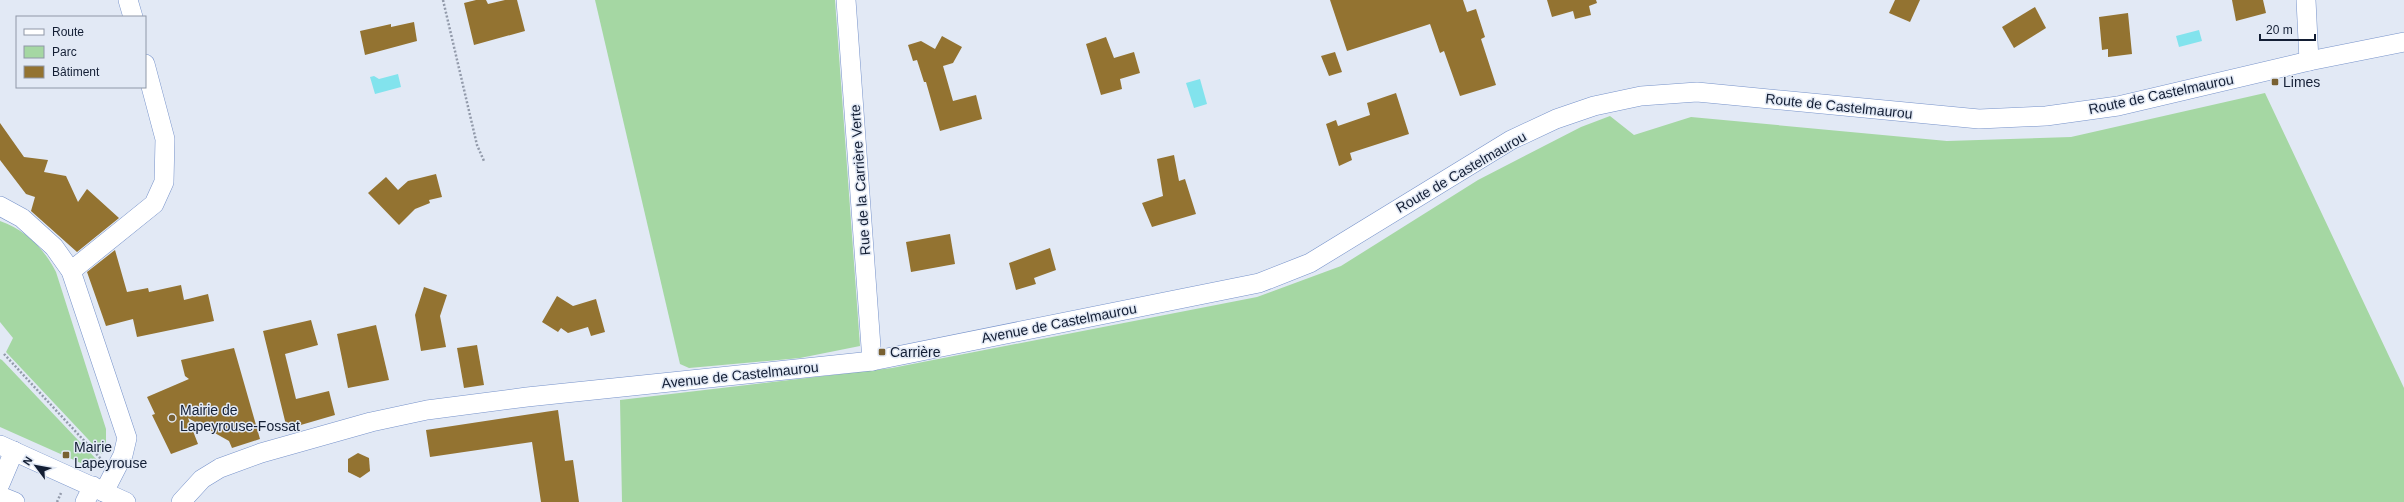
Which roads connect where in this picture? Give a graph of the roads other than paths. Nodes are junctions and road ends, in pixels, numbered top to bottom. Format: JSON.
{"nodes":[{"id":1,"x":128,"y":0,"type":"edge"},
{"id":2,"x":846,"y":0,"type":"edge"},
{"id":3,"x":2306,"y":0,"type":"edge"},
{"id":4,"x":133,"y":16,"type":"edge"},
{"id":5,"x":2404,"y":42,"type":"edge"},
{"id":6,"x":2309,"y":61,"type":"junction"},
{"id":7,"x":146,"y":68,"type":"edge"},
{"id":8,"x":0,"y":206,"type":"edge"},
{"id":9,"x":1310,"y":263,"type":"joint"},
{"id":10,"x":71,"y":271,"type":"junction"},
{"id":11,"x":872,"y":360,"type":"junction"},
{"id":12,"x":7,"y":448,"type":"edge"},
{"id":13,"x":0,"y":484,"type":"edge"},
{"id":14,"x":94,"y":493,"type":"edge"},
{"id":15,"x":0,"y":496,"type":"edge"},
{"id":16,"x":15,"y":502,"type":"edge"},
{"id":17,"x":126,"y":502,"type":"edge"},
{"id":18,"x":181,"y":502,"type":"edge"}],
"edges":[{"from":1,"to":4,"type":"street"},
{"from":2,"to":11,"type":"street","name":"Rue de la Carrière Verte"},
{"from":3,"to":6,"type":"street"},
{"from":5,"to":6,"type":"street","name":"Route de Castelmaurou"},
{"from":6,"to":9,"type":"street","name":"Route de Castelmaurou"},
{"from":7,"to":10,"type":"street"},
{"from":8,"to":10,"type":"street"},
{"from":9,"to":11,"type":"street","name":"Avenue de Castelmaurou"},
{"from":10,"to":14,"type":"street"},
{"from":11,"to":18,"type":"street","name":"Avenue de Castelmaurou"},
{"from":12,"to":13,"type":"street"},
{"from":12,"to":14,"type":"street"},
{"from":14,"to":17,"type":"street"},
{"from":15,"to":16,"type":"street"}]}
